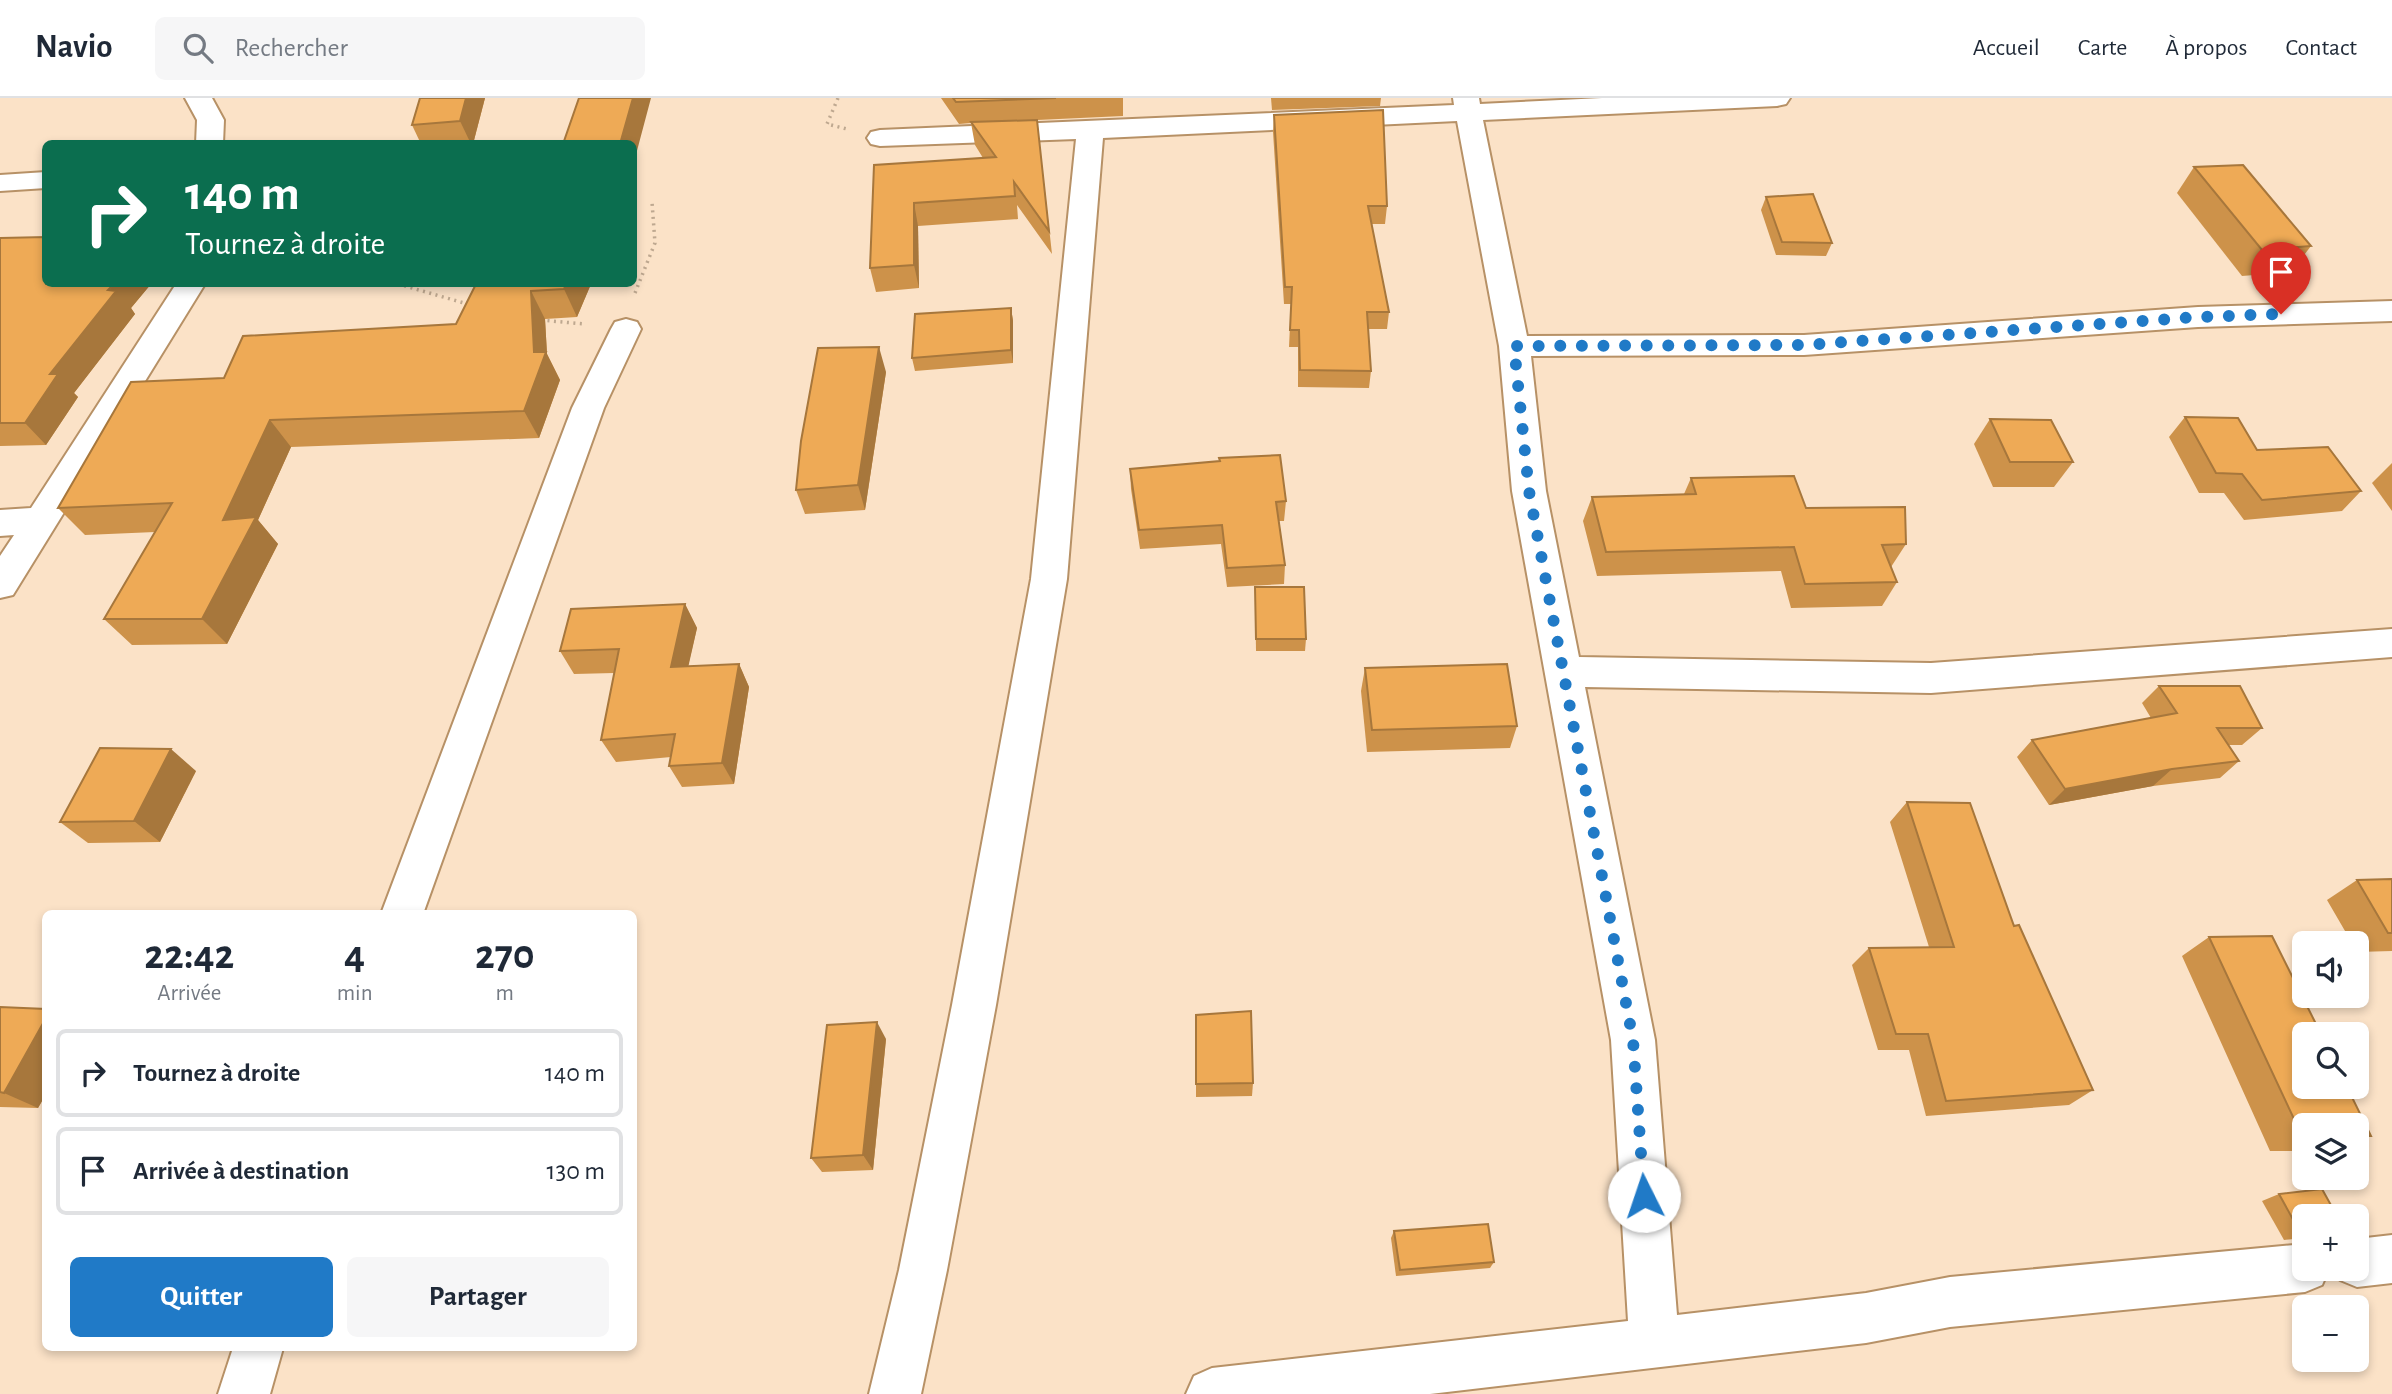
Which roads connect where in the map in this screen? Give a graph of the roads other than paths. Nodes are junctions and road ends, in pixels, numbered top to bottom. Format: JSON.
{"nodes":[{"id":1,"x":198,"y":98,"type":"edge"},
{"id":2,"x":1777,"y":98,"type":"edge"},
{"id":3,"x":1467,"y":104,"type":"edge"},
{"id":4,"x":1090,"y":133,"type":"junction"},
{"id":5,"x":880,"y":138,"type":"dead end"},
{"id":6,"x":210,"y":140,"type":"edge"},
{"id":7,"x":42,"y":180,"type":"edge"},
{"id":8,"x":0,"y":183,"type":"edge"},
{"id":9,"x":188,"y":287,"type":"edge"},
{"id":10,"x":2392,"y":311,"type":"edge"},
{"id":11,"x":626,"y":329,"type":"road end"},
{"id":12,"x":1514,"y":346,"type":"junction"},
{"id":13,"x":41,"y":520,"type":"junction"},
{"id":14,"x":0,"y":523,"type":"edge"},
{"id":15,"x":0,"y":585,"type":"edge"},
{"id":16,"x":2392,"y":643,"type":"edge"},
{"id":17,"x":1564,"y":672,"type":"junction"},
{"id":18,"x":403,"y":910,"type":"edge"},
{"id":19,"x":2392,"y":1259,"type":"edge"},
{"id":20,"x":2369,"y":1262,"type":"edge"},
{"id":21,"x":2292,"y":1269,"type":"edge"},
{"id":22,"x":1654,"y":1342,"type":"junction"},
{"id":23,"x":257,"y":1351,"type":"edge"},
{"id":24,"x":244,"y":1394,"type":"edge"},
{"id":25,"x":895,"y":1394,"type":"edge"},
{"id":26,"x":1212,"y":1394,"type":"edge"}],
"edges":[{"from":1,"to":6,"type":"street"},
{"from":2,"to":3,"type":"street"},
{"from":3,"to":4,"type":"street"},
{"from":3,"to":12,"type":"street"},
{"from":4,"to":5,"type":"street"},
{"from":4,"to":25,"type":"street"},
{"from":7,"to":8,"type":"street"},
{"from":9,"to":13,"type":"street"},
{"from":10,"to":12,"type":"street"},
{"from":11,"to":18,"type":"street"},
{"from":12,"to":17,"type":"street"},
{"from":13,"to":14,"type":"street"},
{"from":13,"to":15,"type":"street"},
{"from":16,"to":17,"type":"street"},
{"from":17,"to":22,"type":"street"},
{"from":19,"to":20,"type":"street"},
{"from":21,"to":22,"type":"street"},
{"from":22,"to":26,"type":"street"},
{"from":23,"to":24,"type":"street"}]}
